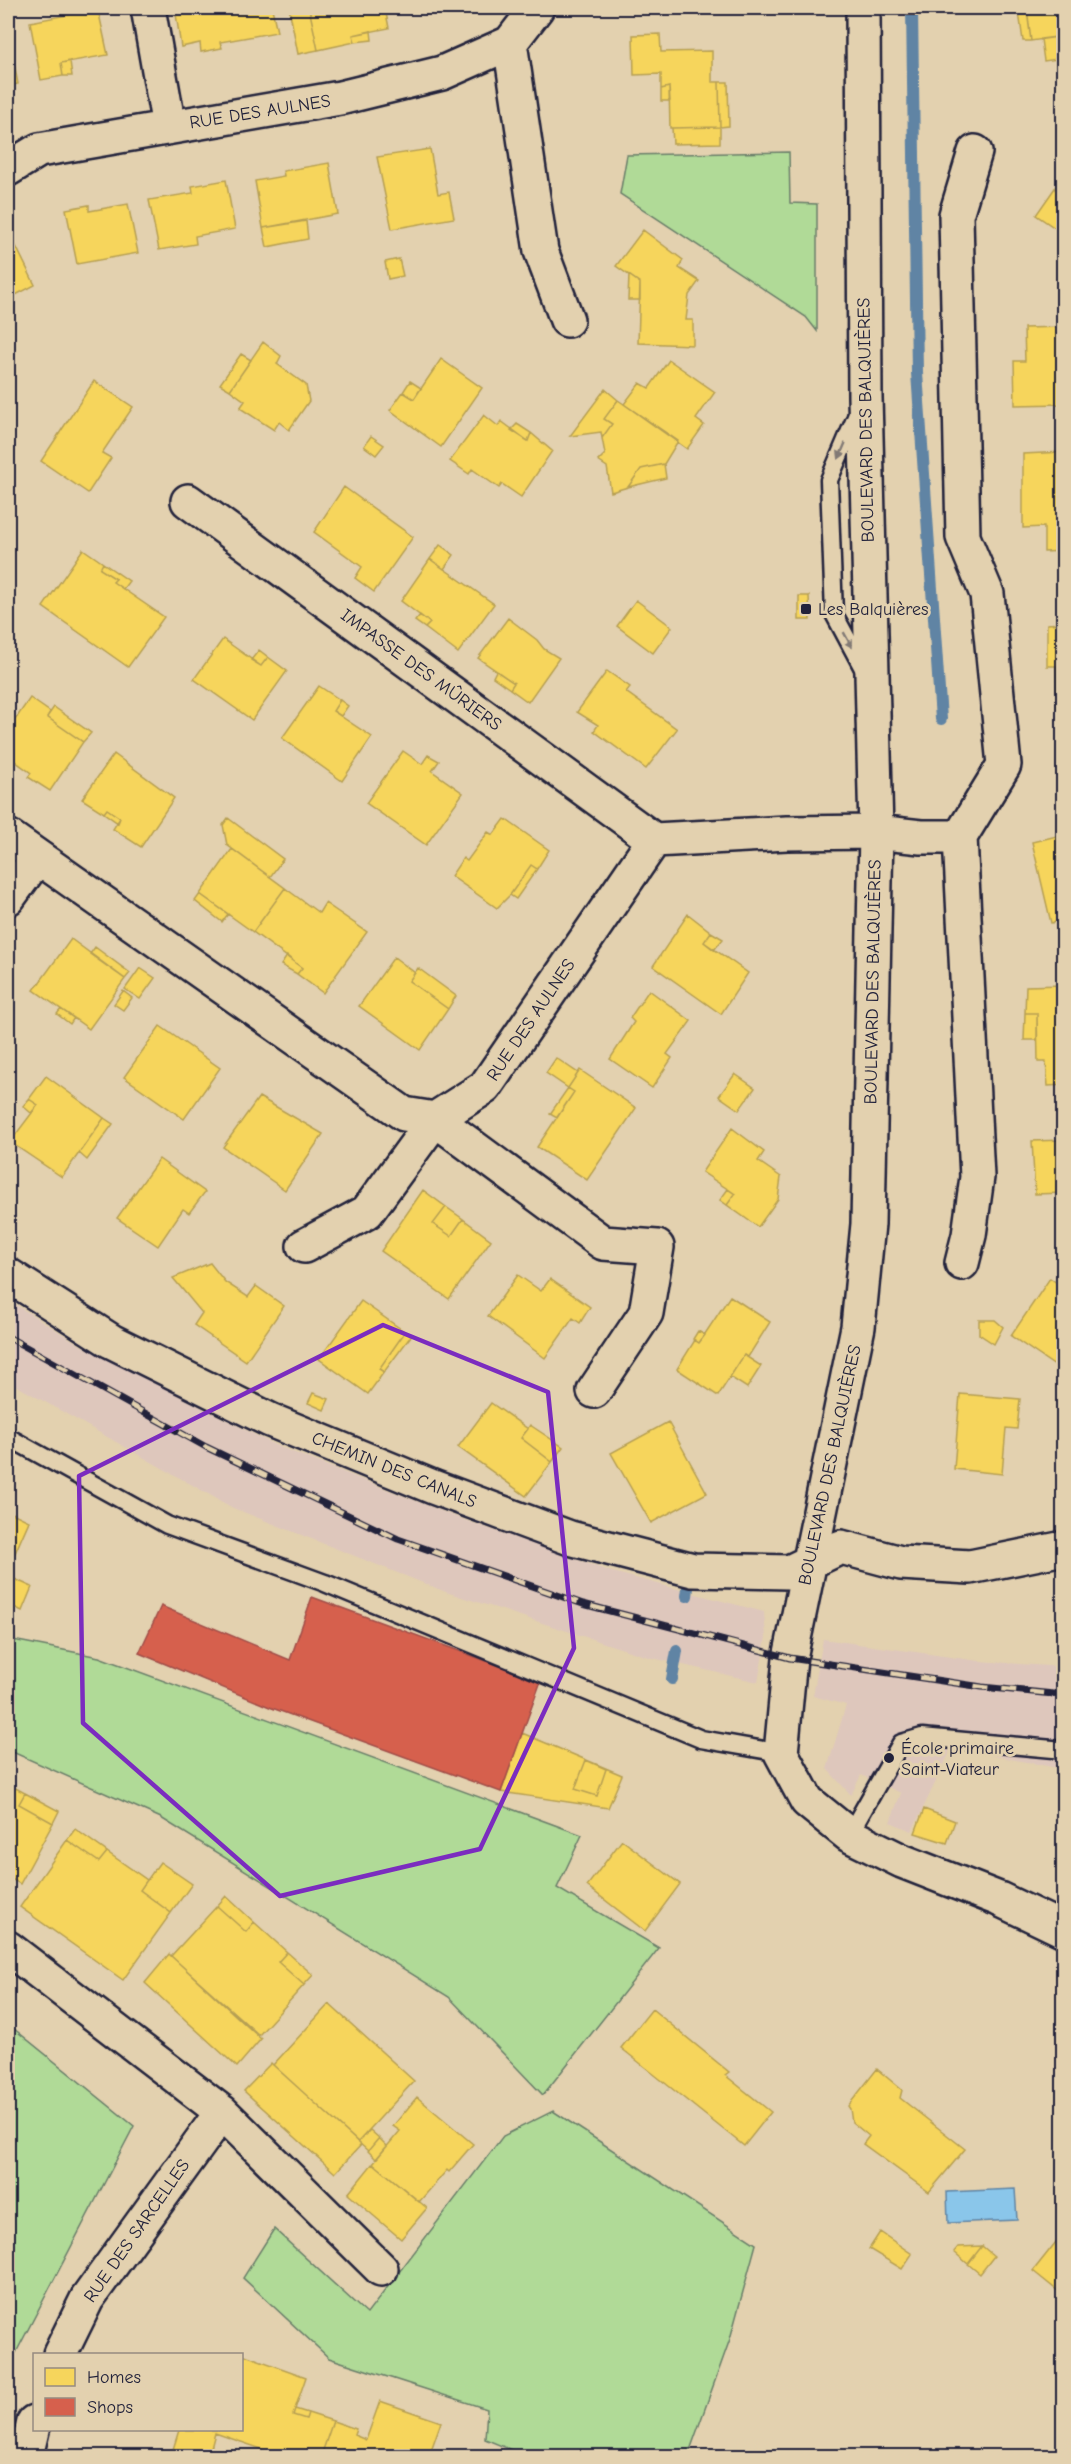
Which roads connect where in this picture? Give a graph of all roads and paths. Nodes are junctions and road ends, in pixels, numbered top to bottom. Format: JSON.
{"nodes":[{"id":1,"x":148,"y":8,"type":"edge"},
{"id":2,"x":537,"y":8,"type":"edge"},
{"id":3,"x":863,"y":8,"type":"edge"},
{"id":4,"x":510,"y":43,"type":"junction"},
{"id":5,"x":169,"y":127,"type":"junction"},
{"id":6,"x":975,"y":152,"type":"dead end"},
{"id":7,"x":8,"y":168,"type":"edge"},
{"id":8,"x":567,"y":320,"type":"dead end"},
{"id":9,"x":188,"y":501,"type":"dead end"},
{"id":10,"x":876,"y":832,"type":"junction"},
{"id":11,"x":8,"y":836,"type":"edge"},
{"id":12,"x":960,"y":837,"type":"junction"},
{"id":13,"x":654,"y":840,"type":"junction"},
{"id":14,"x":37,"y":858,"type":"junction"},
{"id":15,"x":8,"y":898,"type":"edge"},
{"id":16,"x":435,"y":1119,"type":"junction"},
{"id":17,"x":304,"y":1246,"type":"dead end"},
{"id":18,"x":962,"y":1263,"type":"dead end"},
{"id":19,"x":8,"y":1275,"type":"edge"},
{"id":20,"x":594,"y":1391,"type":"dead end"},
{"id":21,"x":8,"y":1437,"type":"edge"},
{"id":22,"x":1064,"y":1548,"type":"edge"},
{"id":23,"x":810,"y":1562,"type":"junction"},
{"id":24,"x":1064,"y":1750,"type":"edge"},
{"id":25,"x":780,"y":1753,"type":"junction"},
{"id":26,"x":849,"y":1835,"type":"junction"},
{"id":27,"x":1064,"y":1929,"type":"edge"},
{"id":28,"x":8,"y":1948,"type":"edge"},
{"id":29,"x":222,"y":2112,"type":"junction"},
{"id":30,"x":381,"y":2268,"type":"dead end"},
{"id":31,"x":61,"y":2353,"type":"edge"},
{"id":32,"x":33,"y":2426,"type":"edge"},
{"id":33,"x":26,"y":2457,"type":"edge"}],
"edges":[{"from":1,"to":5,"type":"street"},
{"from":2,"to":4,"type":"street","name":"RUE DES AULNES"},
{"from":3,"to":10,"type":"street","name":"BOULEVARD DES BALQUIÈRES"},
{"from":4,"to":5,"type":"street","name":"RUE DES AULNES"},
{"from":4,"to":8,"type":"street"},
{"from":5,"to":7,"type":"street","name":"RUE DES AULNES"},
{"from":6,"to":12,"type":"street"},
{"from":9,"to":13,"type":"street","name":"IMPASSE DES MÛRIERS"},
{"from":10,"to":12,"type":"street","name":"BOULEVARD DES BALQUIÈRES"},
{"from":10,"to":13,"type":"street"},
{"from":10,"to":23,"type":"street","name":"BOULEVARD DES BALQUIÈRES"},
{"from":11,"to":14,"type":"street"},
{"from":12,"to":18,"type":"street"},
{"from":13,"to":16,"type":"street","name":"RUE DES AULNES"},
{"from":14,"to":15,"type":"street"},
{"from":14,"to":16,"type":"street"},
{"from":16,"to":17,"type":"street"},
{"from":16,"to":20,"type":"street"},
{"from":19,"to":23,"type":"street","name":"CHEMIN DES CANALS"},
{"from":21,"to":25,"type":"lane"},
{"from":22,"to":23,"type":"street","name":"CHEMIN DES CANALS"},
{"from":23,"to":25,"type":"street","name":"BOULEVARD DES BALQUIÈRES"},
{"from":24,"to":26,"type":"lane"},
{"from":25,"to":26,"type":"street"},
{"from":26,"to":27,"type":"street"},
{"from":28,"to":29,"type":"street"},
{"from":29,"to":30,"type":"street"},
{"from":29,"to":31,"type":"street","name":"RUE DES SARCELLES"},
{"from":32,"to":33,"type":"street"}]}
